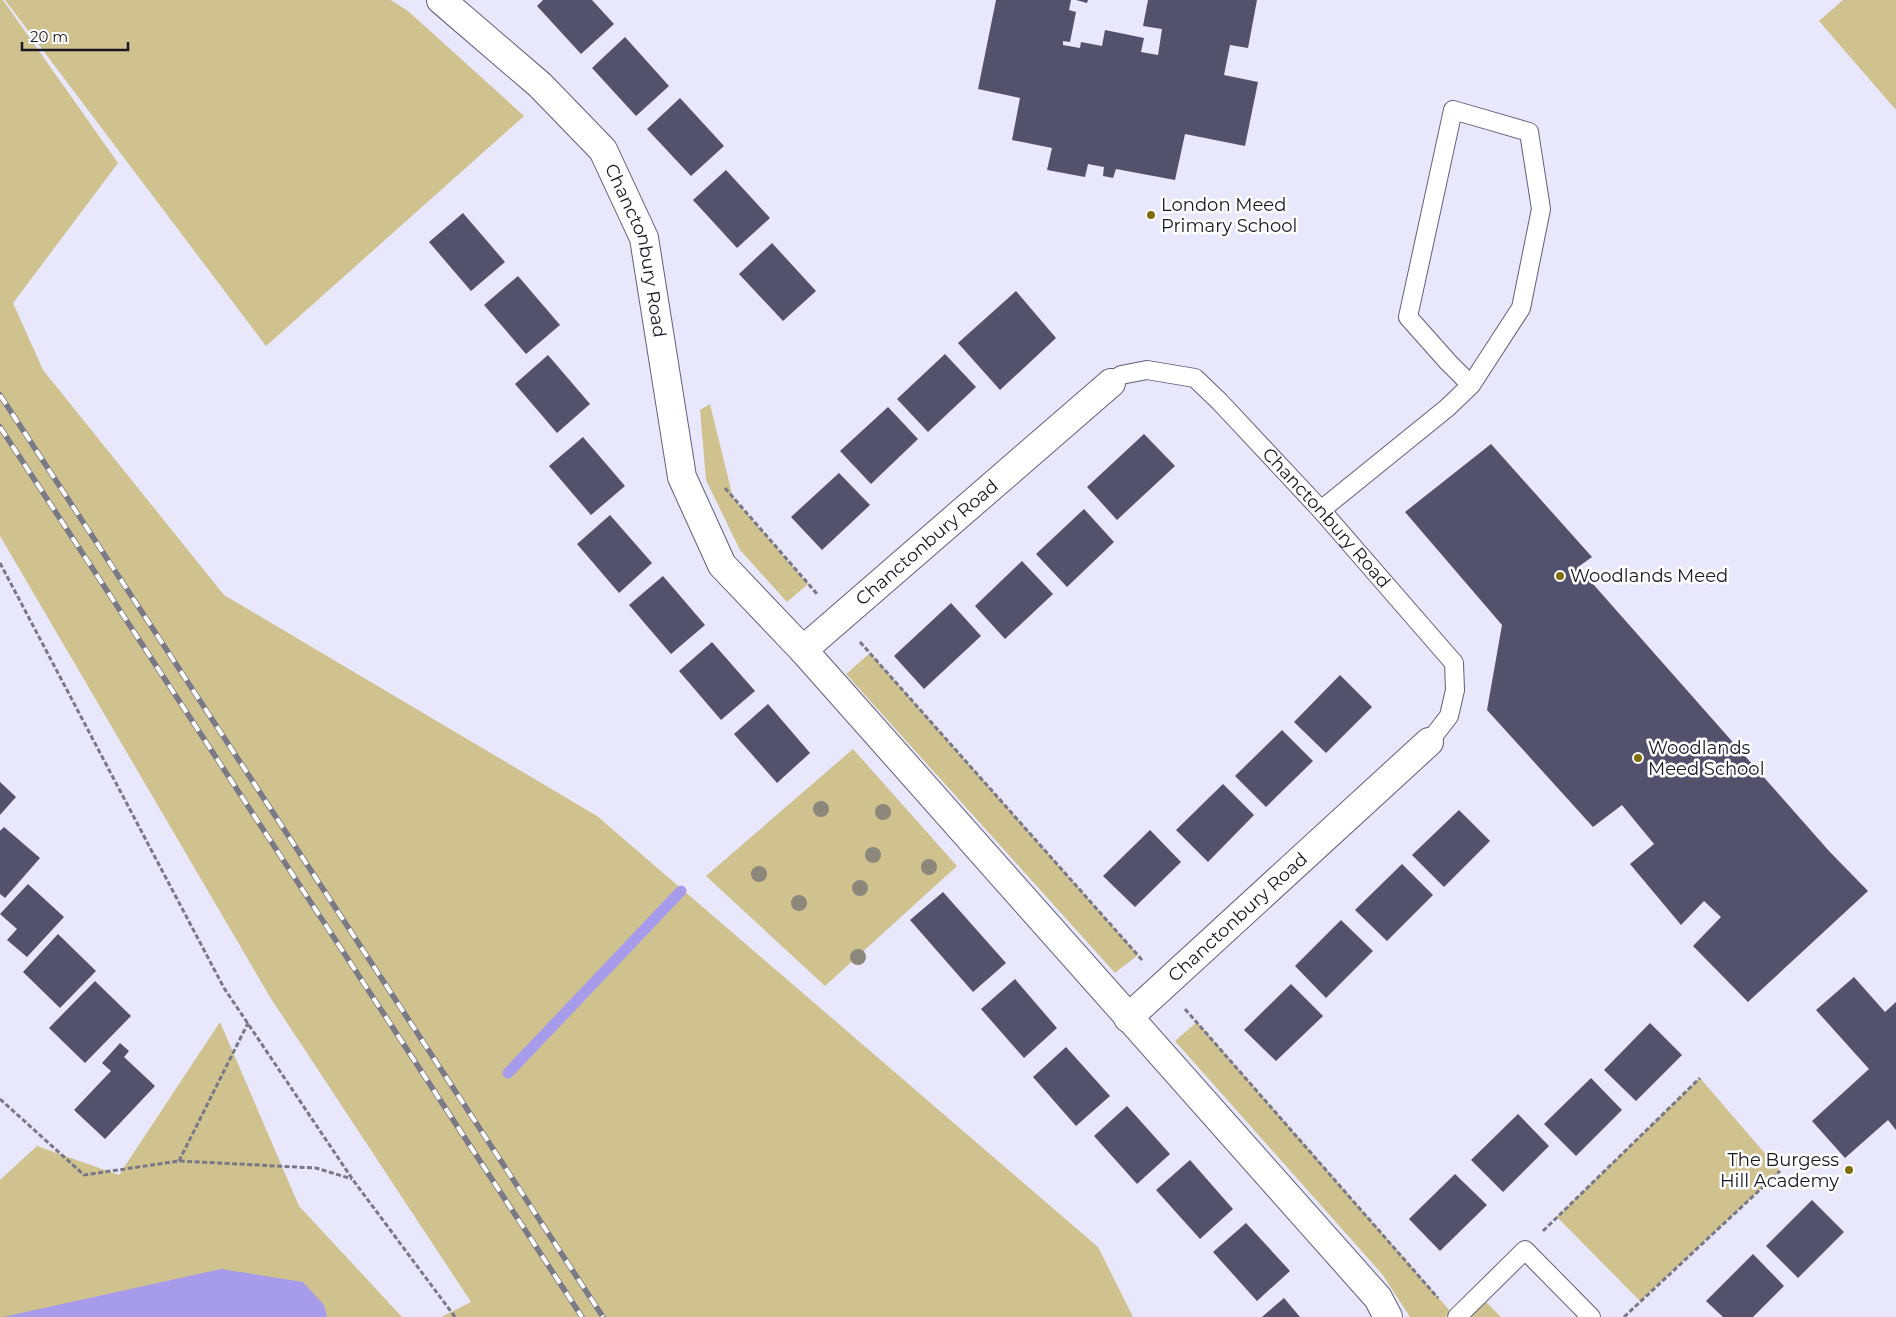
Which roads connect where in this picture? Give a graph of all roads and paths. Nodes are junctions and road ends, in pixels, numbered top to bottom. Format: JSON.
{"nodes":[{"id":1,"x":441,"y":0,"type":"edge"},
{"id":2,"x":1111,"y":383,"type":"joint"},
{"id":3,"x":1471,"y":385,"type":"junction"},
{"id":4,"x":682,"y":477,"type":"junction"},
{"id":5,"x":1321,"y":510,"type":"junction"},
{"id":6,"x":0,"y":563,"type":"edge"},
{"id":7,"x":839,"y":618,"type":"junction"},
{"id":8,"x":803,"y":650,"type":"junction"},
{"id":9,"x":1428,"y":742,"type":"joint"},
{"id":10,"x":1164,"y":985,"type":"junction"},
{"id":11,"x":1128,"y":1018,"type":"junction"},
{"id":12,"x":248,"y":1023,"type":"junction"},
{"id":13,"x":1700,"y":1078,"type":"dead end"},
{"id":14,"x":0,"y":1099,"type":"edge"},
{"id":15,"x":178,"y":1161,"type":"junction"},
{"id":16,"x":1780,"y":1171,"type":"dead end"},
{"id":17,"x":353,"y":1180,"type":"junction"},
{"id":18,"x":1526,"y":1250,"type":"junction"},
{"id":19,"x":1444,"y":1305,"type":"dead end"},
{"id":20,"x":454,"y":1317,"type":"edge"},
{"id":21,"x":1388,"y":1317,"type":"edge"},
{"id":22,"x":1457,"y":1317,"type":"edge"},
{"id":23,"x":1591,"y":1317,"type":"edge"},
{"id":24,"x":1624,"y":1317,"type":"edge"}],
"edges":[{"from":1,"to":4,"type":"street","name":"Chanctonbury Road"},
{"from":2,"to":5,"type":"lane","name":"Chanctonbury Road"},
{"from":2,"to":7,"type":"street","name":"Chanctonbury Road"},
{"from":3,"to":3,"type":"lane"},
{"from":3,"to":5,"type":"lane"},
{"from":4,"to":7,"type":"path"},
{"from":4,"to":8,"type":"street","name":"Chanctonbury Road"},
{"from":5,"to":9,"type":"lane","name":"Chanctonbury Road"},
{"from":6,"to":12,"type":"path"},
{"from":7,"to":8,"type":"street","name":"Chanctonbury Road"},
{"from":7,"to":10,"type":"path"},
{"from":8,"to":11,"type":"street","name":"Chanctonbury Road"},
{"from":9,"to":10,"type":"street","name":"Chanctonbury Road"},
{"from":10,"to":11,"type":"street","name":"Chanctonbury Road"},
{"from":10,"to":19,"type":"path"},
{"from":11,"to":21,"type":"street","name":"Chanctonbury Road"},
{"from":12,"to":15,"type":"path"},
{"from":12,"to":17,"type":"path"},
{"from":13,"to":18,"type":"path"},
{"from":14,"to":15,"type":"path"},
{"from":15,"to":17,"type":"path"},
{"from":16,"to":24,"type":"path"},
{"from":17,"to":20,"type":"path"},
{"from":18,"to":22,"type":"lane"},
{"from":18,"to":23,"type":"lane"}]}
